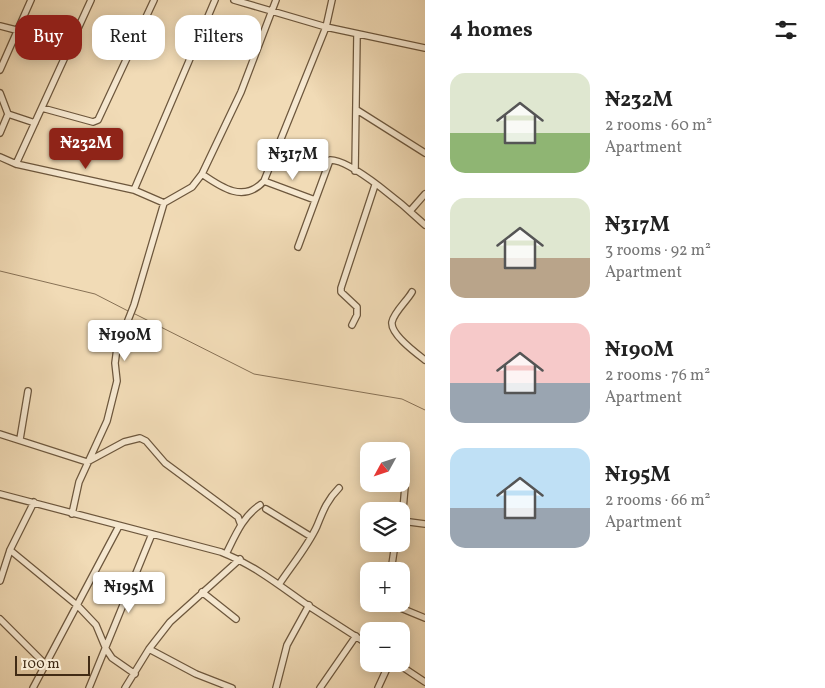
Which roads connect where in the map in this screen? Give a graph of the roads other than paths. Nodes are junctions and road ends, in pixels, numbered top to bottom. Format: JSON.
{"nodes":[{"id":1,"x":31,"y":0,"type":"edge"},
{"id":2,"x":91,"y":0,"type":"edge"},
{"id":3,"x":154,"y":0,"type":"edge"},
{"id":4,"x":215,"y":0,"type":"edge"},
{"id":5,"x":234,"y":0,"type":"edge"},
{"id":6,"x":276,"y":0,"type":"edge"},
{"id":7,"x":332,"y":0,"type":"edge"},
{"id":8,"x":274,"y":12,"type":"junction"},
{"id":9,"x":24,"y":15,"type":"edge"},
{"id":10,"x":0,"y":26,"type":"edge"},
{"id":11,"x":326,"y":27,"type":"junction"},
{"id":12,"x":15,"y":30,"type":"edge"},
{"id":13,"x":15,"y":32,"type":"edge"},
{"id":14,"x":357,"y":35,"type":"junction"},
{"id":15,"x":425,"y":48,"type":"edge"},
{"id":16,"x":0,"y":70,"type":"edge"},
{"id":17,"x":0,"y":93,"type":"edge"},
{"id":18,"x":42,"y":108,"type":"junction"},
{"id":19,"x":357,"y":110,"type":"junction"},
{"id":20,"x":8,"y":114,"type":"junction"},
{"id":21,"x":35,"y":123,"type":"junction"},
{"id":22,"x":0,"y":133,"type":"edge"},
{"id":23,"x":425,"y":153,"type":"edge"},
{"id":24,"x":0,"y":157,"type":"edge"},
{"id":25,"x":16,"y":164,"type":"junction"},
{"id":26,"x":355,"y":171,"type":"junction"},
{"id":27,"x":202,"y":174,"type":"junction"},
{"id":28,"x":264,"y":182,"type":"junction"},
{"id":29,"x":375,"y":185,"type":"junction"},
{"id":30,"x":134,"y":190,"type":"junction"},
{"id":31,"x":425,"y":194,"type":"edge"},
{"id":32,"x":315,"y":200,"type":"junction"},
{"id":33,"x":164,"y":203,"type":"junction"},
{"id":34,"x":411,"y":210,"type":"junction"},
{"id":35,"x":425,"y":225,"type":"edge"},
{"id":36,"x":298,"y":247,"type":"dead end"},
{"id":37,"x":412,"y":292,"type":"dead end"},
{"id":38,"x":352,"y":325,"type":"dead end"},
{"id":39,"x":425,"y":360,"type":"edge"},
{"id":40,"x":28,"y":391,"type":"dead end"},
{"id":41,"x":0,"y":434,"type":"edge"},
{"id":42,"x":20,"y":439,"type":"junction"},
{"id":43,"x":87,"y":462,"type":"junction"},
{"id":44,"x":339,"y":488,"type":"dead end"},
{"id":45,"x":405,"y":492,"type":"edge"},
{"id":46,"x":0,"y":494,"type":"edge"},
{"id":47,"x":34,"y":502,"type":"junction"},
{"id":48,"x":260,"y":505,"type":"dead end"},
{"id":49,"x":266,"y":509,"type":"dead end"},
{"id":50,"x":72,"y":514,"type":"junction"},
{"id":51,"x":425,"y":524,"type":"edge"},
{"id":52,"x":241,"y":525,"type":"junction"},
{"id":53,"x":119,"y":526,"type":"junction"},
{"id":54,"x":152,"y":534,"type":"junction"},
{"id":55,"x":310,"y":536,"type":"junction"},
{"id":56,"x":10,"y":550,"type":"junction"},
{"id":57,"x":226,"y":554,"type":"junction"},
{"id":58,"x":240,"y":559,"type":"junction"},
{"id":59,"x":0,"y":581,"type":"edge"},
{"id":60,"x":280,"y":583,"type":"junction"},
{"id":61,"x":202,"y":592,"type":"junction"},
{"id":62,"x":308,"y":605,"type":"junction"},
{"id":63,"x":78,"y":606,"type":"junction"},
{"id":64,"x":410,"y":612,"type":"edge"},
{"id":65,"x":425,"y":618,"type":"edge"},
{"id":66,"x":0,"y":619,"type":"edge"},
{"id":67,"x":236,"y":619,"type":"dead end"},
{"id":68,"x":356,"y":636,"type":"junction"},
{"id":69,"x":360,"y":639,"type":"edge"},
{"id":70,"x":106,"y":649,"type":"junction"},
{"id":71,"x":150,"y":649,"type":"junction"},
{"id":72,"x":45,"y":664,"type":"junction"},
{"id":73,"x":385,"y":672,"type":"edge"},
{"id":74,"x":410,"y":672,"type":"edge"},
{"id":75,"x":135,"y":674,"type":"junction"},
{"id":76,"x":196,"y":674,"type":"junction"},
{"id":77,"x":192,"y":682,"type":"dead end"},
{"id":78,"x":425,"y":682,"type":"edge"},
{"id":79,"x":33,"y":688,"type":"edge"},
{"id":80,"x":89,"y":688,"type":"edge"},
{"id":81,"x":125,"y":688,"type":"edge"},
{"id":82,"x":232,"y":688,"type":"edge"},
{"id":83,"x":276,"y":688,"type":"edge"},
{"id":84,"x":320,"y":688,"type":"edge"},
{"id":85,"x":378,"y":688,"type":"edge"}],
"edges":[{"from":1,"to":9,"type":"street"},
{"from":2,"to":18,"type":"street"},
{"from":3,"to":18,"type":"street"},
{"from":4,"to":30,"type":"street"},
{"from":5,"to":8,"type":"street"},
{"from":6,"to":8,"type":"street"},
{"from":7,"to":11,"type":"street"},
{"from":8,"to":11,"type":"street"},
{"from":8,"to":27,"type":"street"},
{"from":10,"to":12,"type":"street"},
{"from":11,"to":14,"type":"street"},
{"from":11,"to":28,"type":"street"},
{"from":13,"to":16,"type":"street"},
{"from":14,"to":15,"type":"street"},
{"from":14,"to":19,"type":"street"},
{"from":17,"to":20,"type":"street"},
{"from":18,"to":21,"type":"street"},
{"from":19,"to":23,"type":"street"},
{"from":19,"to":26,"type":"street"},
{"from":20,"to":21,"type":"street"},
{"from":20,"to":22,"type":"street"},
{"from":21,"to":25,"type":"street"},
{"from":24,"to":25,"type":"street"},
{"from":25,"to":30,"type":"street"},
{"from":26,"to":29,"type":"street"},
{"from":26,"to":32,"type":"street"},
{"from":27,"to":28,"type":"street"},
{"from":27,"to":33,"type":"street"},
{"from":28,"to":32,"type":"street"},
{"from":29,"to":34,"type":"street"},
{"from":29,"to":38,"type":"street"},
{"from":30,"to":33,"type":"street"},
{"from":31,"to":34,"type":"street"},
{"from":32,"to":36,"type":"street"},
{"from":33,"to":43,"type":"street"},
{"from":34,"to":35,"type":"street"},
{"from":37,"to":39,"type":"street"},
{"from":40,"to":42,"type":"street"},
{"from":41,"to":42,"type":"street"},
{"from":42,"to":43,"type":"street"},
{"from":43,"to":50,"type":"street"},
{"from":43,"to":52,"type":"street"},
{"from":44,"to":55,"type":"street"},
{"from":45,"to":51,"type":"street"},
{"from":46,"to":47,"type":"street"},
{"from":47,"to":50,"type":"street"},
{"from":47,"to":56,"type":"street"},
{"from":48,"to":52,"type":"street"},
{"from":49,"to":55,"type":"street"},
{"from":50,"to":53,"type":"street"},
{"from":52,"to":57,"type":"street"},
{"from":53,"to":54,"type":"street"},
{"from":53,"to":63,"type":"street"},
{"from":54,"to":57,"type":"street"},
{"from":54,"to":70,"type":"street"},
{"from":55,"to":60,"type":"street"},
{"from":56,"to":59,"type":"street"},
{"from":56,"to":63,"type":"street"},
{"from":57,"to":58,"type":"street"},
{"from":58,"to":60,"type":"street"},
{"from":58,"to":61,"type":"street"},
{"from":60,"to":62,"type":"street"},
{"from":61,"to":67,"type":"street"},
{"from":61,"to":71,"type":"street"},
{"from":62,"to":68,"type":"street"},
{"from":62,"to":83,"type":"street"},
{"from":63,"to":70,"type":"street"},
{"from":63,"to":72,"type":"street"},
{"from":64,"to":65,"type":"street"},
{"from":66,"to":72,"type":"street"},
{"from":68,"to":69,"type":"street"},
{"from":68,"to":84,"type":"street"},
{"from":70,"to":75,"type":"street"},
{"from":70,"to":80,"type":"street"},
{"from":71,"to":75,"type":"street"},
{"from":71,"to":76,"type":"street"},
{"from":72,"to":79,"type":"street"},
{"from":73,"to":85,"type":"street"},
{"from":74,"to":78,"type":"street"},
{"from":75,"to":81,"type":"street"},
{"from":76,"to":77,"type":"street"},
{"from":76,"to":82,"type":"street"}]}
